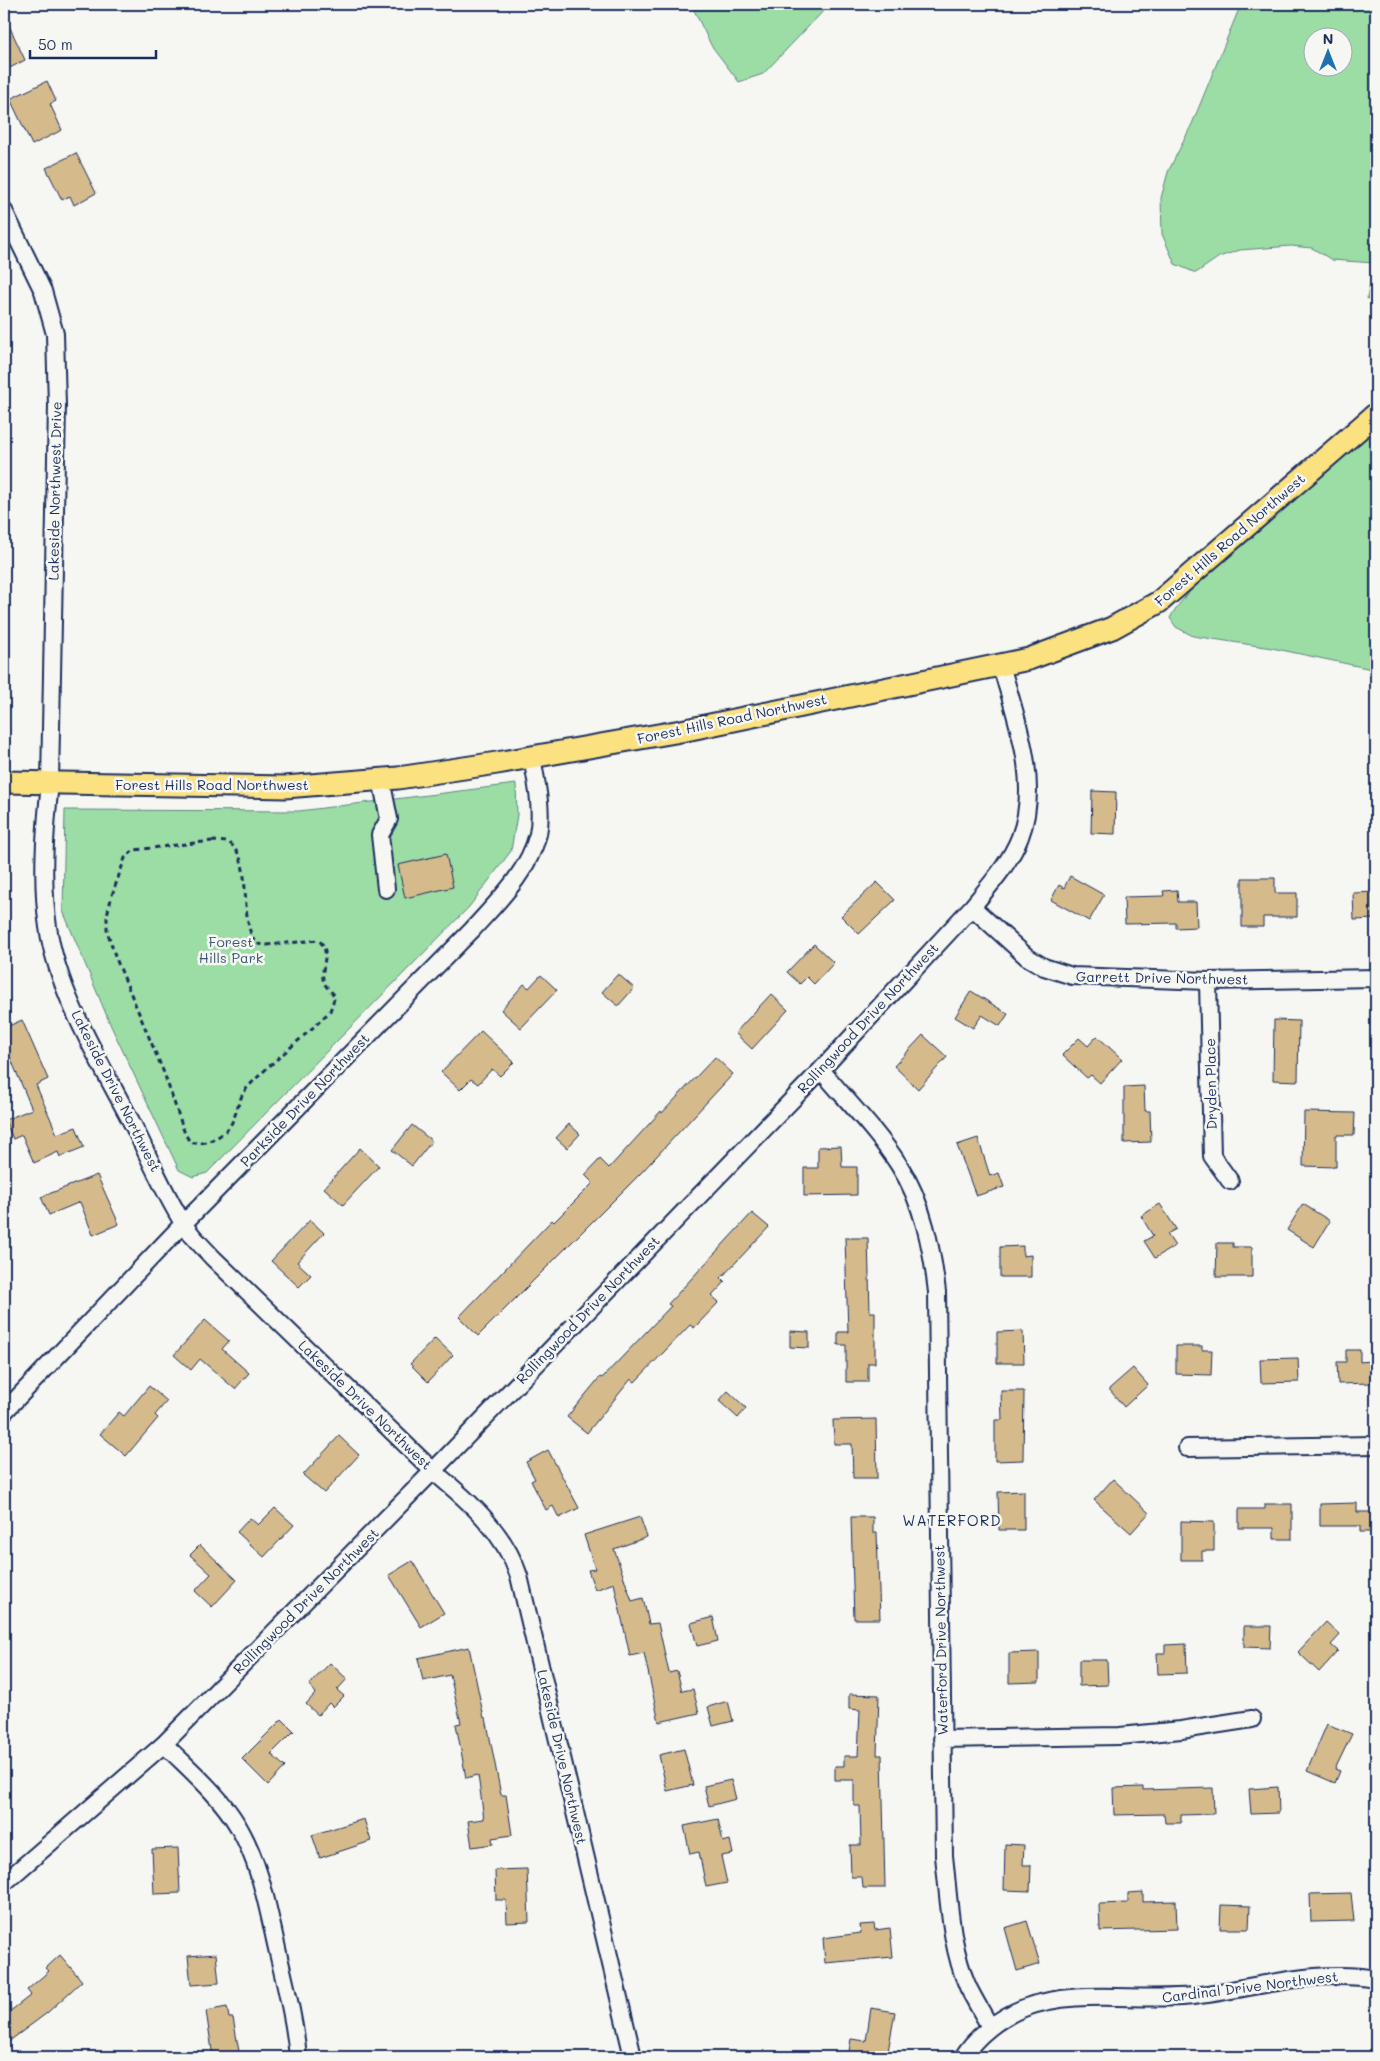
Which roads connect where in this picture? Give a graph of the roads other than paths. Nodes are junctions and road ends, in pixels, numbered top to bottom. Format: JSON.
{"nodes":[{"id":1,"x":4,"y":210,"type":"edge"},
{"id":2,"x":1376,"y":414,"type":"edge"},
{"id":3,"x":1001,"y":665,"type":"junction"},
{"id":4,"x":532,"y":757,"type":"junction"},
{"id":5,"x":381,"y":779,"type":"junction"},
{"id":6,"x":4,"y":782,"type":"edge"},
{"id":7,"x":50,"y":783,"type":"junction"},
{"id":8,"x":386,"y":889,"type":"dead end"},
{"id":9,"x":972,"y":907,"type":"junction"},
{"id":10,"x":1376,"y":978,"type":"edge"},
{"id":11,"x":1208,"y":981,"type":"junction"},
{"id":12,"x":821,"y":1070,"type":"junction"},
{"id":13,"x":1230,"y":1180,"type":"dead end"},
{"id":14,"x":183,"y":1224,"type":"junction"},
{"id":15,"x":4,"y":1412,"type":"edge"},
{"id":16,"x":1376,"y":1445,"type":"edge"},
{"id":17,"x":1187,"y":1448,"type":"dead end"},
{"id":18,"x":433,"y":1471,"type":"junction"},
{"id":19,"x":1252,"y":1719,"type":"dead end"},
{"id":20,"x":942,"y":1739,"type":"junction"},
{"id":21,"x":164,"y":1744,"type":"junction"},
{"id":22,"x":4,"y":1882,"type":"edge"},
{"id":23,"x":1376,"y":1978,"type":"edge"},
{"id":24,"x":990,"y":2028,"type":"junction"},
{"id":25,"x":298,"y":2057,"type":"edge"},
{"id":26,"x":633,"y":2057,"type":"edge"},
{"id":27,"x":963,"y":2057,"type":"edge"}],
"edges":[{"from":1,"to":7,"type":"street","name":"Lakeside Northwest Drive"},
{"from":2,"to":3,"type":"main road","name":"Forest Hills Road Northwest"},
{"from":3,"to":4,"type":"main road","name":"Forest Hills Road Northwest"},
{"from":3,"to":9,"type":"street","name":"Rollingwood Drive Northwest"},
{"from":4,"to":5,"type":"main road","name":"Forest Hills Road Northwest"},
{"from":4,"to":14,"type":"street","name":"Parkside Drive Northwest"},
{"from":5,"to":7,"type":"main road","name":"Forest Hills Road Northwest"},
{"from":5,"to":8,"type":"street"},
{"from":6,"to":7,"type":"main road","name":"Forest Hills Road Northwest"},
{"from":7,"to":14,"type":"street","name":"Lakeside Drive Northwest"},
{"from":9,"to":11,"type":"street","name":"Garrett Drive Northwest"},
{"from":9,"to":12,"type":"street","name":"Rollingwood Drive Northwest"},
{"from":10,"to":11,"type":"street","name":"Garrett Drive Northwest"},
{"from":11,"to":13,"type":"street","name":"Dryden Place"},
{"from":12,"to":18,"type":"street","name":"Rollingwood Drive Northwest"},
{"from":12,"to":20,"type":"street","name":"Waterford Drive Northwest"},
{"from":14,"to":15,"type":"street","name":"Parkside Drive Northwest"},
{"from":14,"to":18,"type":"street","name":"Lakeside Drive Northwest"},
{"from":16,"to":17,"type":"street"},
{"from":18,"to":21,"type":"street","name":"Rollingwood Drive Northwest"},
{"from":18,"to":26,"type":"street","name":"Lakeside Drive Northwest"},
{"from":19,"to":20,"type":"street"},
{"from":20,"to":24,"type":"street","name":"Waterford Drive Northwest"},
{"from":21,"to":22,"type":"street","name":"Rollingwood Drive Northwest"},
{"from":21,"to":25,"type":"street"},
{"from":23,"to":24,"type":"street","name":"Cardinal Drive Northwest"},
{"from":24,"to":27,"type":"street","name":"Cardinal Drive Northwest"}]}
